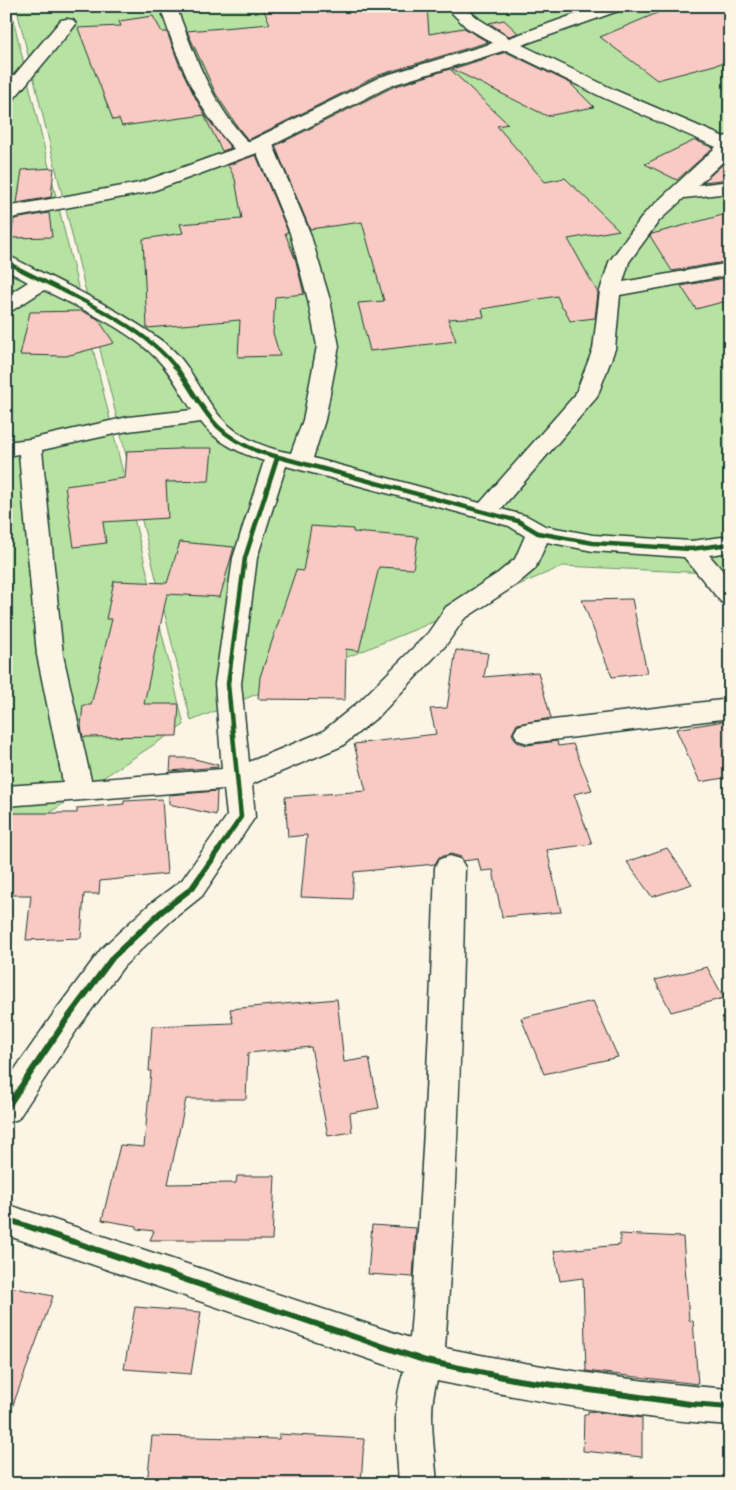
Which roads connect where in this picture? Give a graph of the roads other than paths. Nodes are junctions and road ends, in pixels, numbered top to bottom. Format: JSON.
{"nodes":[{"id":1,"x":168,"y":6,"type":"edge"},
{"id":2,"x":453,"y":6,"type":"edge"},
{"id":3,"x":615,"y":6,"type":"edge"},
{"id":4,"x":68,"y":24,"type":"dead end"},
{"id":5,"x":508,"y":44,"type":"junction"},
{"id":6,"x":6,"y":97,"type":"edge"},
{"id":7,"x":729,"y":144,"type":"edge"},
{"id":8,"x":254,"y":147,"type":"junction"},
{"id":9,"x":730,"y":187,"type":"edge"},
{"id":10,"x":677,"y":193,"type":"junction"},
{"id":11,"x":6,"y":213,"type":"edge"},
{"id":12,"x":6,"y":262,"type":"edge"},
{"id":13,"x":730,"y":268,"type":"edge"},
{"id":14,"x":42,"y":282,"type":"junction"},
{"id":15,"x":610,"y":290,"type":"junction"},
{"id":16,"x":6,"y":306,"type":"edge"},
{"id":17,"x":206,"y":415,"type":"junction"},
{"id":18,"x":18,"y":448,"type":"edge"},
{"id":19,"x":289,"y":460,"type":"junction"},
{"id":20,"x":484,"y":513,"type":"junction"},
{"id":21,"x":538,"y":533,"type":"junction"},
{"id":22,"x":730,"y":544,"type":"edge"},
{"id":23,"x":691,"y":548,"type":"junction"},
{"id":24,"x":730,"y":596,"type":"edge"},
{"id":25,"x":730,"y":708,"type":"edge"},
{"id":26,"x":528,"y":732,"type":"dead end"},
{"id":27,"x":238,"y":778,"type":"junction"},
{"id":28,"x":79,"y":791,"type":"junction"},
{"id":29,"x":6,"y":796,"type":"edge"},
{"id":30,"x":450,"y":867,"type":"dead end"},
{"id":31,"x":6,"y":1109,"type":"edge"},
{"id":32,"x":6,"y":1219,"type":"edge"},
{"id":33,"x":426,"y":1361,"type":"junction"},
{"id":34,"x":730,"y":1407,"type":"edge"},
{"id":35,"x":418,"y":1484,"type":"edge"}],
"edges":[{"from":1,"to":8,"type":"street"},
{"from":2,"to":5,"type":"street"},
{"from":3,"to":5,"type":"street"},
{"from":4,"to":6,"type":"street"},
{"from":5,"to":7,"type":"street"},
{"from":5,"to":8,"type":"street"},
{"from":7,"to":10,"type":"street"},
{"from":8,"to":11,"type":"street"},
{"from":8,"to":19,"type":"street"},
{"from":9,"to":10,"type":"street"},
{"from":10,"to":15,"type":"street"},
{"from":12,"to":14,"type":"street"},
{"from":13,"to":15,"type":"street"},
{"from":14,"to":16,"type":"street"},
{"from":14,"to":17,"type":"street"},
{"from":15,"to":20,"type":"street"},
{"from":17,"to":18,"type":"street"},
{"from":17,"to":19,"type":"street"},
{"from":18,"to":28,"type":"street"},
{"from":19,"to":20,"type":"street"},
{"from":19,"to":27,"type":"street"},
{"from":20,"to":21,"type":"street"},
{"from":21,"to":23,"type":"street"},
{"from":21,"to":27,"type":"street"},
{"from":22,"to":23,"type":"street"},
{"from":23,"to":24,"type":"street"},
{"from":25,"to":26,"type":"street"},
{"from":27,"to":28,"type":"street"},
{"from":27,"to":31,"type":"street"},
{"from":28,"to":29,"type":"street"},
{"from":30,"to":33,"type":"street"},
{"from":32,"to":33,"type":"street"},
{"from":33,"to":34,"type":"street"},
{"from":33,"to":35,"type":"street"}]}
